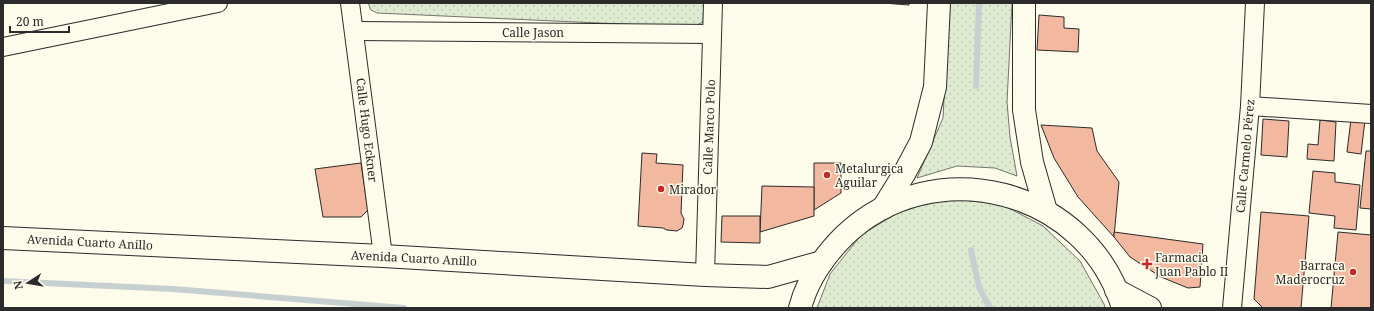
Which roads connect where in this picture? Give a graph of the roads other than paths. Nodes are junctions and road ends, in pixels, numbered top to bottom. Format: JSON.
{"nodes":[{"id":1,"x":218,"y":3,"type":"edge"},
{"id":2,"x":350,"y":3,"type":"edge"},
{"id":3,"x":713,"y":3,"type":"edge"},
{"id":4,"x":939,"y":3,"type":"edge"},
{"id":5,"x":1024,"y":3,"type":"edge"},
{"id":6,"x":1255,"y":3,"type":"edge"},
{"id":7,"x":355,"y":31,"type":"junction"},
{"id":8,"x":712,"y":34,"type":"junction"},
{"id":9,"x":3,"y":47,"type":"edge"},
{"id":10,"x":1250,"y":106,"type":"junction"},
{"id":11,"x":1371,"y":114,"type":"edge"},
{"id":12,"x":883,"y":208,"type":"junction"},
{"id":13,"x":1046,"y":211,"type":"junction"},
{"id":14,"x":3,"y":238,"type":"edge"},
{"id":15,"x":383,"y":256,"type":"junction"},
{"id":16,"x":822,"y":262,"type":"junction"},
{"id":17,"x":705,"y":275,"type":"junction"},
{"id":18,"x":1120,"y":299,"type":"edge"},
{"id":19,"x":800,"y":308,"type":"edge"},
{"id":20,"x":1150,"y":308,"type":"edge"},
{"id":21,"x":1232,"y":308,"type":"edge"}],
"edges":[{"from":1,"to":9,"type":"street"},
{"from":2,"to":7,"type":"street","name":"Calle Hugo Eckner"},
{"from":3,"to":8,"type":"street","name":"Calle Marco Polo"},
{"from":4,"to":12,"type":"main road"},
{"from":5,"to":13,"type":"main road"},
{"from":6,"to":10,"type":"street","name":"Calle Carmelo Pérez"},
{"from":7,"to":8,"type":"street","name":"Calle Jason"},
{"from":7,"to":15,"type":"street","name":"Calle Hugo Eckner"},
{"from":8,"to":17,"type":"street","name":"Calle Marco Polo"},
{"from":10,"to":11,"type":"street"},
{"from":10,"to":21,"type":"street","name":"Calle Carmelo Pérez"},
{"from":12,"to":13,"type":"main road"},
{"from":12,"to":16,"type":"main road"},
{"from":13,"to":18,"type":"main road"},
{"from":14,"to":15,"type":"main road","name":"Avenida Cuarto Anillo"},
{"from":15,"to":17,"type":"main road","name":"Avenida Cuarto Anillo"},
{"from":16,"to":17,"type":"main road","name":"Avenida Cuarto Anillo"},
{"from":16,"to":19,"type":"main road"},
{"from":18,"to":20,"type":"main road"}]}
